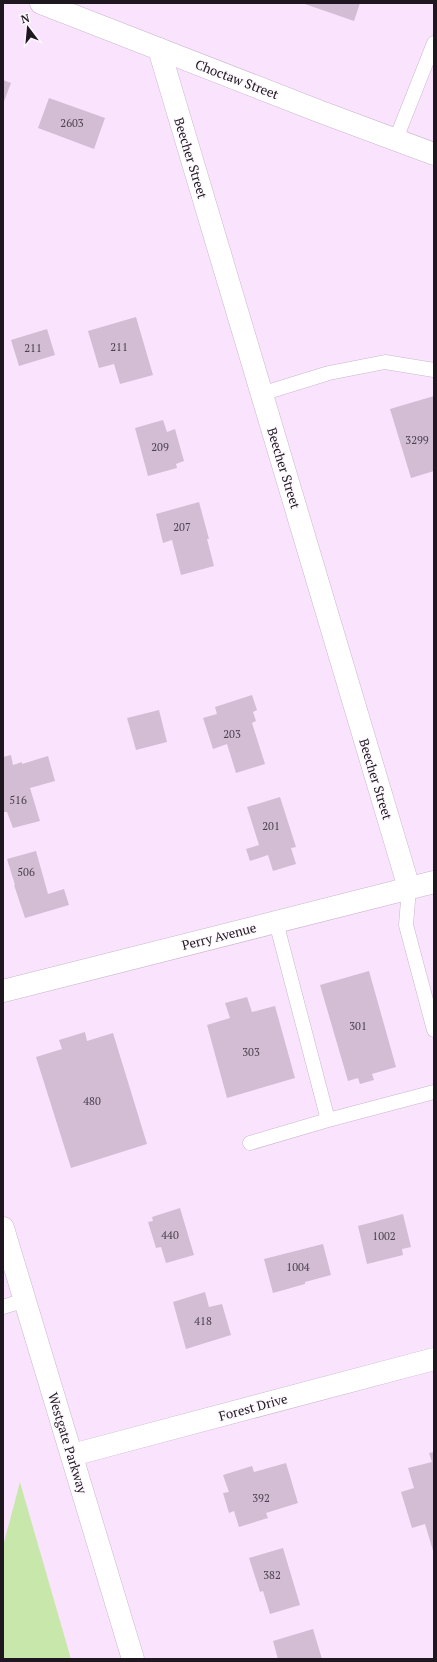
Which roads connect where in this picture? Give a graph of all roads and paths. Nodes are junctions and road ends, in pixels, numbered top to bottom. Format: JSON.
{"nodes":[{"id":1,"x":41,"y":3,"type":"edge"},
{"id":2,"x":434,"y":43,"type":"edge"},
{"id":3,"x":159,"y":48,"type":"junction"},
{"id":4,"x":396,"y":140,"type":"junction"},
{"id":5,"x":434,"y":154,"type":"edge"},
{"id":6,"x":434,"y":370,"type":"edge"},
{"id":7,"x":261,"y":394,"type":"junction"},
{"id":8,"x":434,"y":882,"type":"edge"},
{"id":9,"x":409,"y":888,"type":"junction"},
{"id":10,"x":276,"y":922,"type":"junction"},
{"id":11,"x":3,"y":991,"type":"edge"},
{"id":12,"x":434,"y":1030,"type":"edge"},
{"id":13,"x":434,"y":1092,"type":"edge"},
{"id":14,"x":328,"y":1120,"type":"junction"},
{"id":15,"x":250,"y":1143,"type":"dead end"},
{"id":16,"x":3,"y":1228,"type":"edge"},
{"id":17,"x":25,"y":1300,"type":"junction"},
{"id":18,"x":3,"y":1307,"type":"edge"},
{"id":19,"x":434,"y":1359,"type":"edge"},
{"id":20,"x":72,"y":1455,"type":"junction"},
{"id":21,"x":133,"y":1659,"type":"edge"}],
"edges":[{"from":1,"to":3,"type":"street","name":"Choctaw Street"},
{"from":2,"to":4,"type":"lane"},
{"from":3,"to":4,"type":"street","name":"Choctaw Street"},
{"from":3,"to":7,"type":"street","name":"Beecher Street"},
{"from":4,"to":5,"type":"street","name":"Choctaw Street"},
{"from":6,"to":7,"type":"lane"},
{"from":7,"to":9,"type":"street","name":"Beecher Street"},
{"from":8,"to":9,"type":"street","name":"Perry Avenue"},
{"from":9,"to":10,"type":"street","name":"Perry Avenue"},
{"from":9,"to":12,"type":"lane"},
{"from":10,"to":11,"type":"street","name":"Perry Avenue"},
{"from":10,"to":14,"type":"lane"},
{"from":13,"to":14,"type":"lane"},
{"from":14,"to":15,"type":"lane"},
{"from":16,"to":17,"type":"street","name":"Westgate Parkway"},
{"from":17,"to":18,"type":"lane"},
{"from":17,"to":20,"type":"street","name":"Westgate Parkway"},
{"from":19,"to":20,"type":"street","name":"Forest Drive"},
{"from":20,"to":21,"type":"street","name":"Westgate Parkway"}]}
